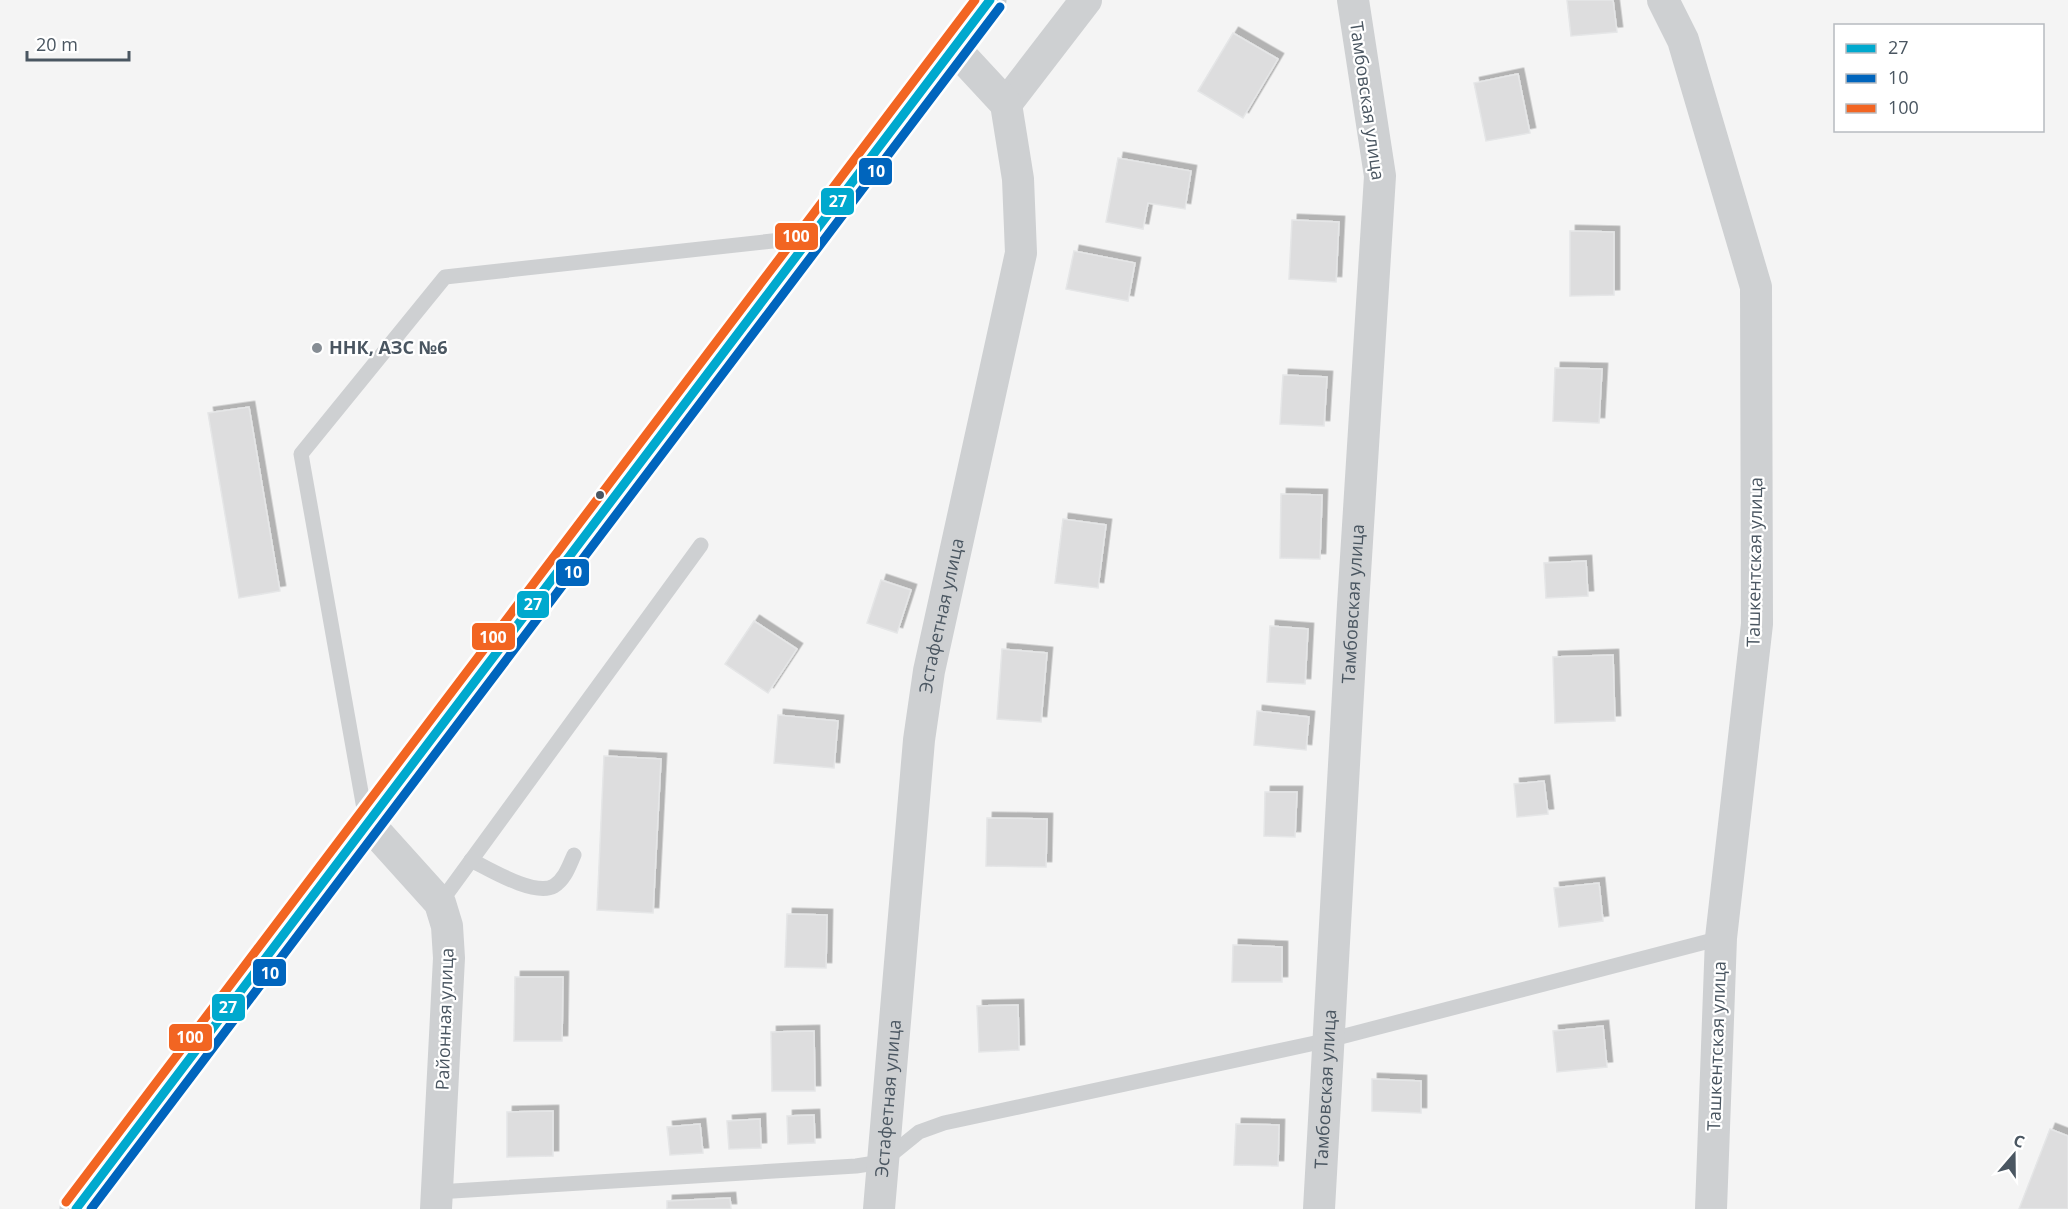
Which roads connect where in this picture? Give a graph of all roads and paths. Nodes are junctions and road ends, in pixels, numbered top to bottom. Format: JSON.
{"nodes":[{"id":1,"x":990,"y":0,"type":"edge"},
{"id":2,"x":1086,"y":0,"type":"edge"},
{"id":3,"x":1353,"y":0,"type":"edge"},
{"id":4,"x":1663,"y":0,"type":"edge"},
{"id":5,"x":955,"y":49,"type":"junction"},
{"id":6,"x":1006,"y":104,"type":"junction"},
{"id":7,"x":812,"y":237,"type":"junction"},
{"id":8,"x":701,"y":545,"type":"dead end"},
{"id":9,"x":367,"y":822,"type":"junction"},
{"id":10,"x":574,"y":855,"type":"dead end"},
{"id":11,"x":471,"y":860,"type":"junction"},
{"id":12,"x":440,"y":903,"type":"junction"},
{"id":13,"x":1721,"y":938,"type":"junction"},
{"id":14,"x":1329,"y":1040,"type":"junction"},
{"id":15,"x":882,"y":1162,"type":"junction"},
{"id":16,"x":436,"y":1200,"type":"edge"},
{"id":17,"x":75,"y":1209,"type":"edge"},
{"id":18,"x":879,"y":1209,"type":"edge"},
{"id":19,"x":1319,"y":1209,"type":"edge"},
{"id":20,"x":1711,"y":1209,"type":"edge"}],
"edges":[{"from":1,"to":5,"type":"main road"},
{"from":2,"to":6,"type":"street"},
{"from":3,"to":14,"type":"street","name":"Тамбовская улица"},
{"from":4,"to":13,"type":"street","name":"Ташкентская улица"},
{"from":5,"to":6,"type":"street"},
{"from":5,"to":7,"type":"main road"},
{"from":6,"to":15,"type":"street","name":"Эстафетная улица"},
{"from":7,"to":9,"type":"main road"},
{"from":7,"to":9,"type":"lane"},
{"from":8,"to":11,"type":"lane"},
{"from":9,"to":12,"type":"street","name":"Районная улица"},
{"from":9,"to":17,"type":"main road"},
{"from":10,"to":11,"type":"lane"},
{"from":11,"to":12,"type":"lane"},
{"from":12,"to":16,"type":"street","name":"Районная улица"},
{"from":13,"to":14,"type":"lane"},
{"from":13,"to":20,"type":"street","name":"Ташкентская улица"},
{"from":14,"to":15,"type":"lane"},
{"from":14,"to":19,"type":"street","name":"Тамбовская улица"},
{"from":15,"to":16,"type":"lane"},
{"from":15,"to":18,"type":"street","name":"Эстафетная улица"}]}
